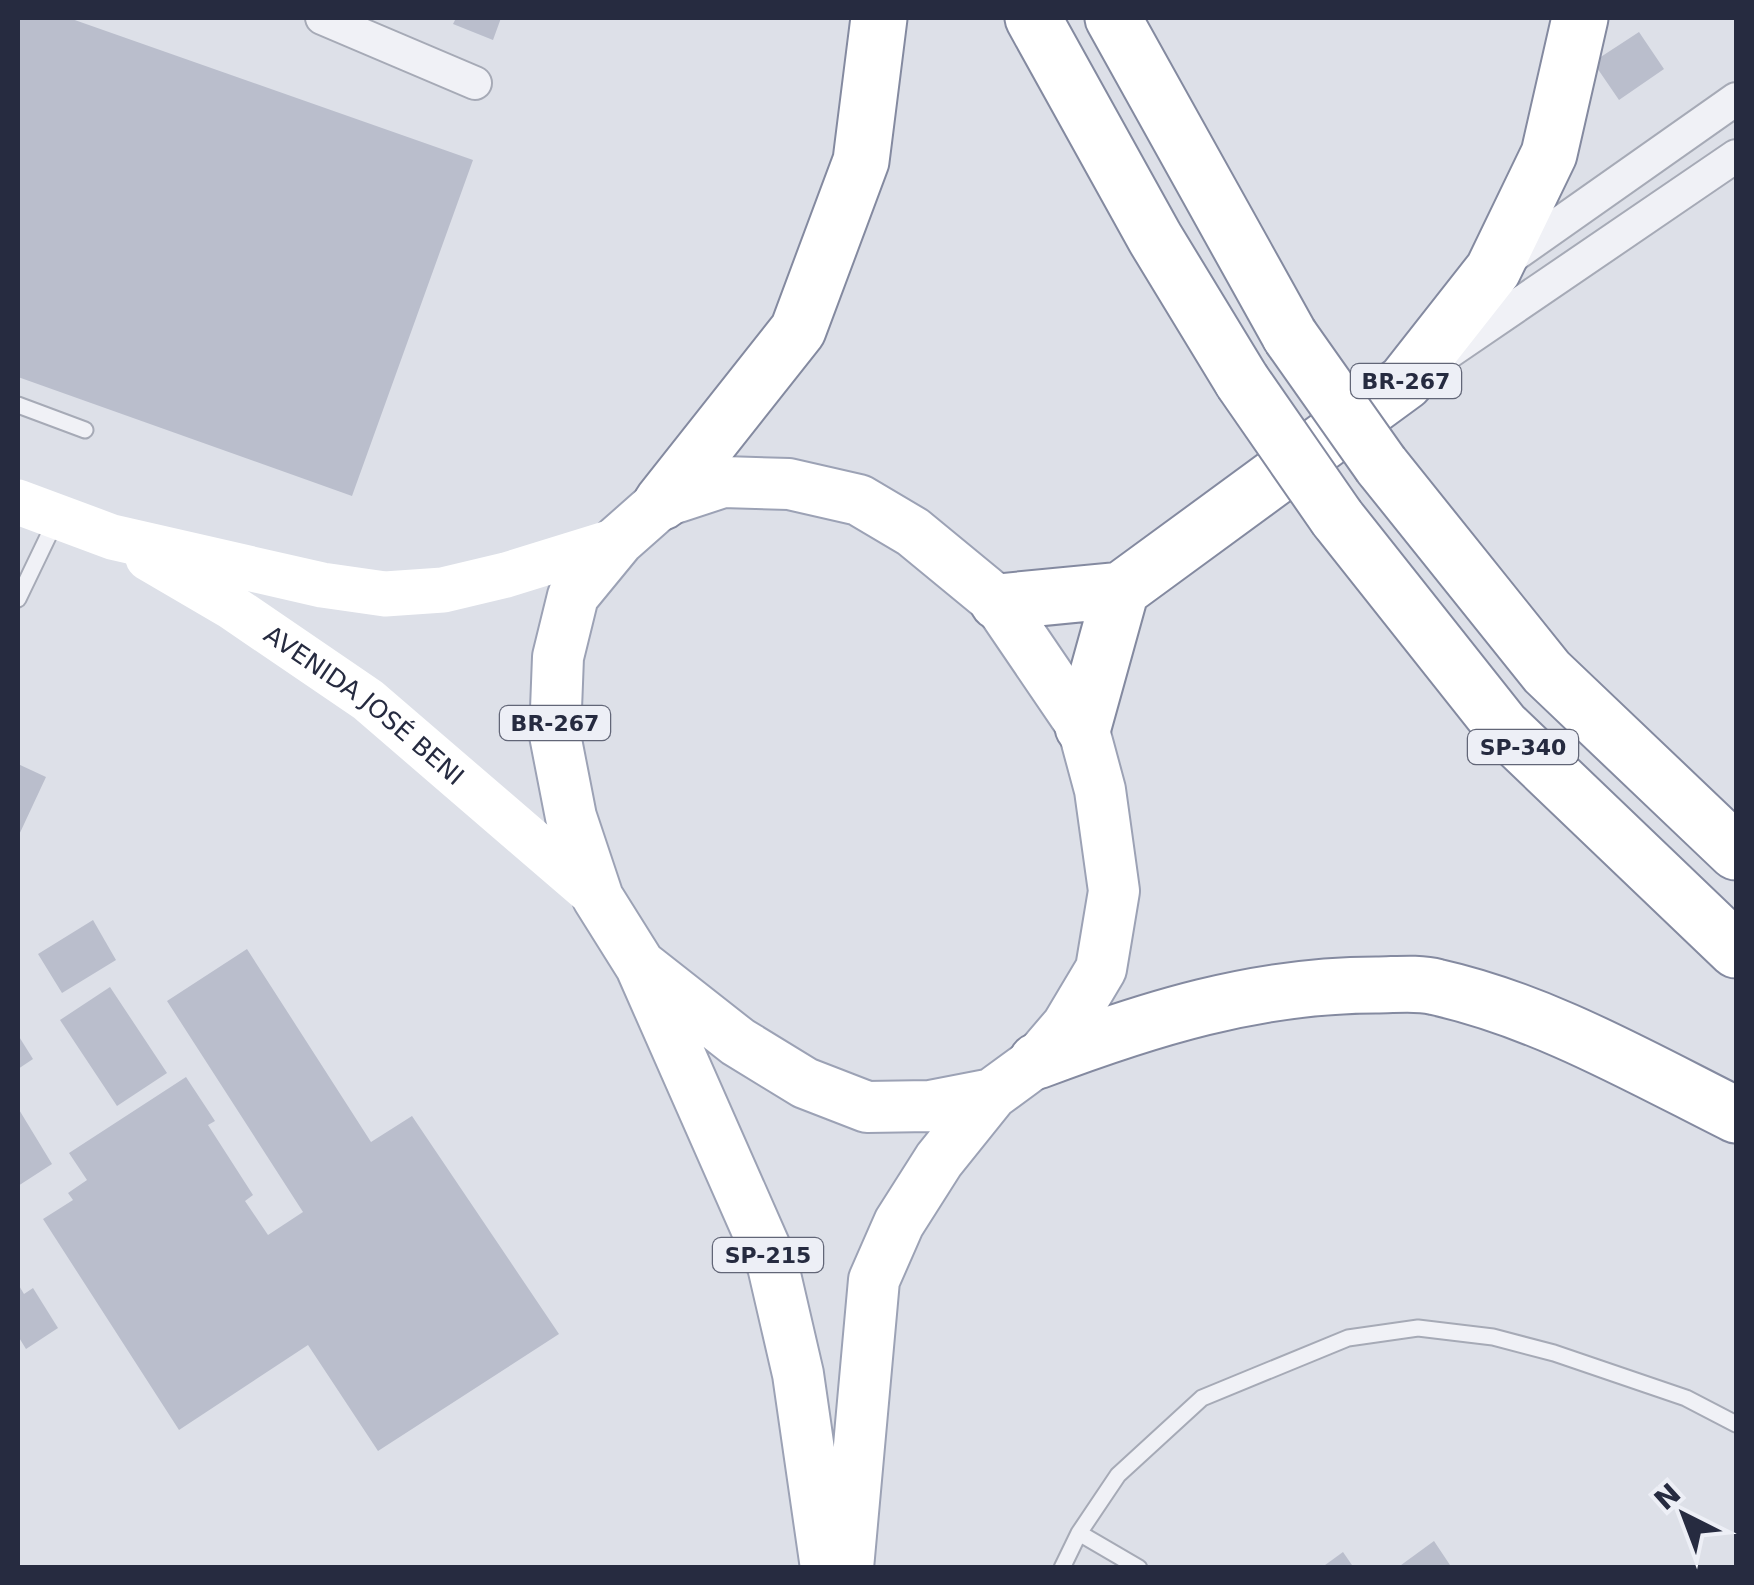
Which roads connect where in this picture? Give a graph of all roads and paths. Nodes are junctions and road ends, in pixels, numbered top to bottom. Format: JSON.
{"nodes":[{"id":1,"x":322,"y":18,"type":"edge"},
{"id":2,"x":879,"y":18,"type":"edge"},
{"id":3,"x":1033,"y":18,"type":"edge"},
{"id":4,"x":1113,"y":18,"type":"edge"},
{"id":5,"x":1141,"y":18,"type":"edge"},
{"id":6,"x":1548,"y":18,"type":"edge"},
{"id":7,"x":1580,"y":18,"type":"edge"},
{"id":8,"x":1566,"y":72,"type":"junction"},
{"id":9,"x":475,"y":83,"type":"dead end"},
{"id":10,"x":1151,"y":83,"type":"junction"},
{"id":11,"x":1736,"y":99,"type":"edge"},
{"id":12,"x":1736,"y":156,"type":"edge"},
{"id":13,"x":1493,"y":270,"type":"junction"},
{"id":14,"x":1405,"y":382,"type":"junction"},
{"id":15,"x":18,"y":405,"type":"edge"},
{"id":16,"x":85,"y":430,"type":"dead end"},
{"id":17,"x":662,"y":502,"type":"junction"},
{"id":18,"x":38,"y":509,"type":"edge"},
{"id":19,"x":112,"y":537,"type":"junction"},
{"id":20,"x":619,"y":540,"type":"junction"},
{"id":21,"x":1122,"y":590,"type":"junction"},
{"id":22,"x":18,"y":599,"type":"edge"},
{"id":23,"x":998,"y":602,"type":"junction"},
{"id":24,"x":1083,"y":727,"type":"junction"},
{"id":25,"x":1736,"y":852,"type":"edge"},
{"id":26,"x":598,"y":898,"type":"junction"},
{"id":27,"x":1736,"y":950,"type":"edge"},
{"id":28,"x":640,"y":964,"type":"junction"},
{"id":29,"x":1037,"y":1061,"type":"junction"},
{"id":30,"x":992,"y":1094,"type":"junction"},
{"id":31,"x":1736,"y":1115,"type":"edge"},
{"id":32,"x":1736,"y":1424,"type":"edge"},
{"id":33,"x":1079,"y":1533,"type":"junction"},
{"id":34,"x":826,"y":1568,"type":"edge"},
{"id":35,"x":848,"y":1568,"type":"edge"},
{"id":36,"x":1062,"y":1568,"type":"edge"},
{"id":37,"x":1139,"y":1568,"type":"edge"}],
"edges":[{"from":1,"to":9,"type":"street"},
{"from":2,"to":17,"type":"highway","number":"BR-267"},
{"from":3,"to":27,"type":"highway","number":"SP-340","bridge":true},
{"from":4,"to":10,"type":"highway","number":"SP-340"},
{"from":5,"to":10,"type":"highway"},
{"from":6,"to":8,"type":"highway"},
{"from":7,"to":8,"type":"highway","number":"BR-267"},
{"from":8,"to":13,"type":"highway","number":"BR-267"},
{"from":10,"to":25,"type":"highway","number":"SP-340","bridge":true},
{"from":11,"to":13,"type":"street"},
{"from":12,"to":14,"type":"street"},
{"from":13,"to":14,"type":"highway","number":"BR-267"},
{"from":14,"to":21,"type":"highway","number":"BR-267"},
{"from":15,"to":16,"type":"lane"},
{"from":17,"to":20,"type":"main road","number":"BR-267"},
{"from":17,"to":23,"type":"main road"},
{"from":18,"to":19,"type":"main road","name":"AVENIDA JOSÉ BENI"},
{"from":18,"to":22,"type":"lane"},
{"from":19,"to":20,"type":"main road","name":"AVENIDA JOSÉ BENI"},
{"from":19,"to":26,"type":"main road","name":"AVENIDA JOSÉ BENI"},
{"from":20,"to":26,"type":"main road","number":"BR-267"},
{"from":21,"to":23,"type":"highway"},
{"from":21,"to":24,"type":"highway"},
{"from":23,"to":24,"type":"main road"},
{"from":24,"to":29,"type":"main road"},
{"from":26,"to":28,"type":"main road","number":"BR-267"},
{"from":28,"to":30,"type":"main road"},
{"from":28,"to":34,"type":"main road","number":"SP-215"},
{"from":29,"to":30,"type":"main road"},
{"from":29,"to":31,"type":"highway"},
{"from":30,"to":35,"type":"main road"},
{"from":32,"to":33,"type":"lane"},
{"from":33,"to":36,"type":"lane"},
{"from":33,"to":37,"type":"lane"}]}
